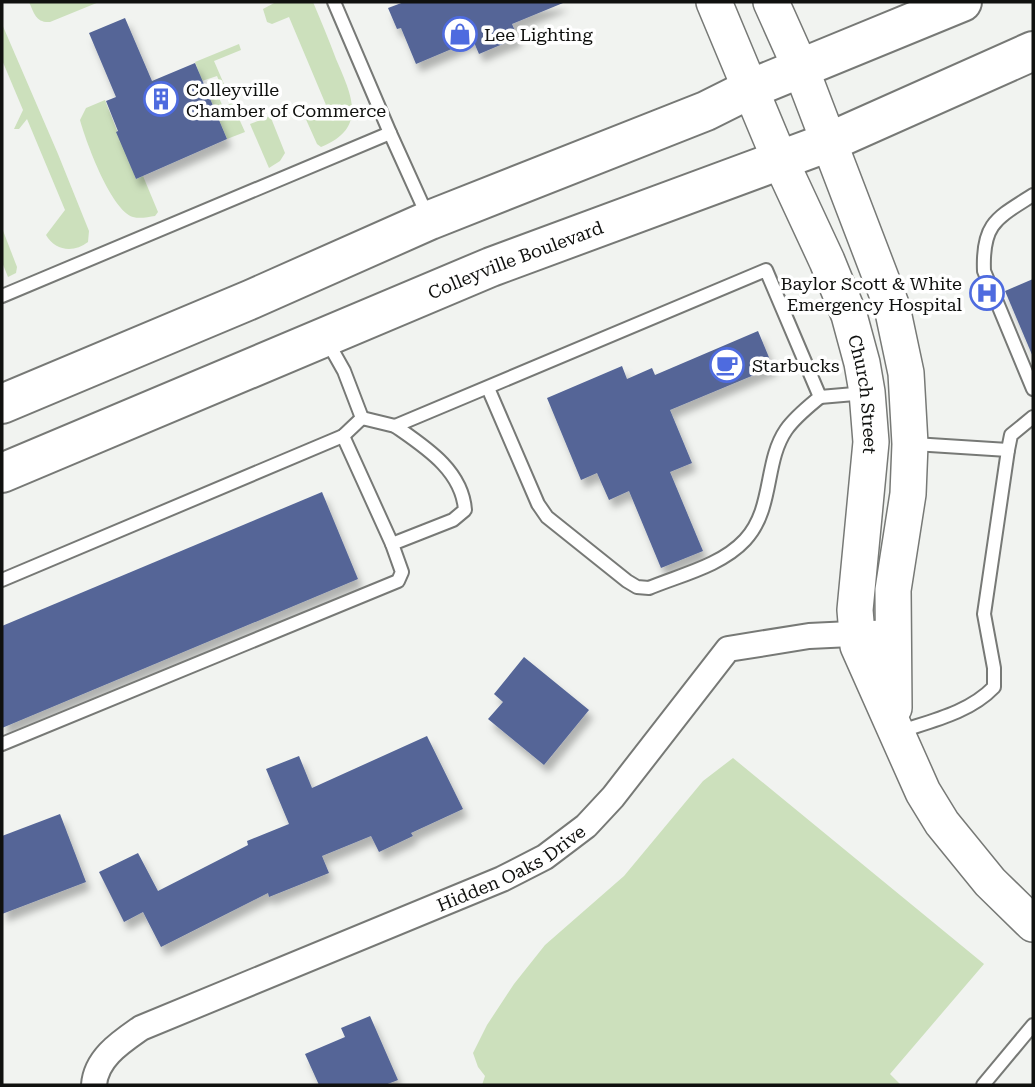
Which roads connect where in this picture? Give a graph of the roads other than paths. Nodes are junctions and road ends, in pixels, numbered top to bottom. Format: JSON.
{"nodes":[{"id":1,"x":334,"y":2,"type":"edge"},
{"id":2,"x":713,"y":2,"type":"edge"},
{"id":3,"x":771,"y":2,"type":"edge"},
{"id":4,"x":957,"y":3,"type":"edge"},
{"id":5,"x":1033,"y":51,"type":"edge"},
{"id":6,"x":801,"y":69,"type":"junction"},
{"id":7,"x":750,"y":89,"type":"junction"},
{"id":8,"x":390,"y":133,"type":"junction"},
{"id":9,"x":829,"y":142,"type":"junction"},
{"id":10,"x":780,"y":160,"type":"junction"},
{"id":11,"x":1033,"y":195,"type":"edge"},
{"id":12,"x":430,"y":220,"type":"junction"},
{"id":13,"x":2,"y":296,"type":"edge"},
{"id":14,"x":326,"y":338,"type":"junction"},
{"id":15,"x":488,"y":388,"type":"junction"},
{"id":16,"x":1033,"y":389,"type":"edge"},
{"id":17,"x":908,"y":390,"type":"junction"},
{"id":18,"x":867,"y":392,"type":"junction"},
{"id":19,"x":820,"y":397,"type":"junction"},
{"id":20,"x":2,"y":404,"type":"edge"},
{"id":21,"x":1033,"y":417,"type":"edge"},
{"id":22,"x":362,"y":418,"type":"junction"},
{"id":23,"x":395,"y":426,"type":"junction"},
{"id":24,"x":343,"y":436,"type":"junction"},
{"id":25,"x":910,"y":444,"type":"junction"},
{"id":26,"x":1008,"y":450,"type":"junction"},
{"id":27,"x":2,"y":473,"type":"edge"},
{"id":28,"x":392,"y":544,"type":"junction"},
{"id":29,"x":2,"y":580,"type":"edge"},
{"id":30,"x":857,"y":632,"type":"junction"},
{"id":31,"x":893,"y":632,"type":"junction"},
{"id":32,"x":896,"y":727,"type":"junction"},
{"id":33,"x":2,"y":744,"type":"edge"},
{"id":34,"x":1033,"y":924,"type":"edge"},
{"id":35,"x":1033,"y":1025,"type":"edge"},
{"id":36,"x":94,"y":1085,"type":"edge"},
{"id":37,"x":983,"y":1085,"type":"edge"}],
"edges":[{"from":1,"to":8,"type":"lane"},
{"from":2,"to":7,"type":"street","name":"Church Street"},
{"from":3,"to":6,"type":"street","name":"Church Street"},
{"from":4,"to":6,"type":"main road"},
{"from":5,"to":9,"type":"main road","name":"Colleyville Boulevard"},
{"from":6,"to":7,"type":"main road"},
{"from":6,"to":9,"type":"street","name":"Church Street"},
{"from":7,"to":10,"type":"street","name":"Church Street"},
{"from":7,"to":12,"type":"main road"},
{"from":8,"to":12,"type":"lane"},
{"from":8,"to":13,"type":"lane"},
{"from":9,"to":10,"type":"main road","name":"Colleyville Boulevard"},
{"from":9,"to":17,"type":"street","name":"Church Street"},
{"from":10,"to":14,"type":"main road","name":"Colleyville Boulevard"},
{"from":10,"to":18,"type":"street","name":"Church Street"},
{"from":11,"to":16,"type":"lane"},
{"from":12,"to":20,"type":"main road"},
{"from":14,"to":22,"type":"lane"},
{"from":14,"to":27,"type":"main road","name":"Colleyville Boulevard"},
{"from":15,"to":19,"type":"lane"},
{"from":15,"to":19,"type":"lane"},
{"from":15,"to":23,"type":"lane"},
{"from":17,"to":18,"type":"street"},
{"from":17,"to":25,"type":"street","name":"Church Street"},
{"from":18,"to":19,"type":"lane"},
{"from":18,"to":30,"type":"street","name":"Church Street"},
{"from":21,"to":26,"type":"lane"},
{"from":22,"to":23,"type":"lane"},
{"from":22,"to":24,"type":"lane"},
{"from":23,"to":28,"type":"lane"},
{"from":24,"to":28,"type":"lane"},
{"from":24,"to":29,"type":"lane"},
{"from":25,"to":26,"type":"lane"},
{"from":25,"to":31,"type":"street","name":"Church Street"},
{"from":26,"to":32,"type":"lane"},
{"from":28,"to":33,"type":"lane"},
{"from":30,"to":31,"type":"street","name":"Hidden Oaks Drive"},
{"from":30,"to":32,"type":"street","name":"Church Street"},
{"from":30,"to":36,"type":"street","name":"Hidden Oaks Drive"},
{"from":31,"to":32,"type":"street","name":"Church Street"},
{"from":32,"to":34,"type":"street","name":"Church Street"},
{"from":35,"to":37,"type":"lane"}]}
